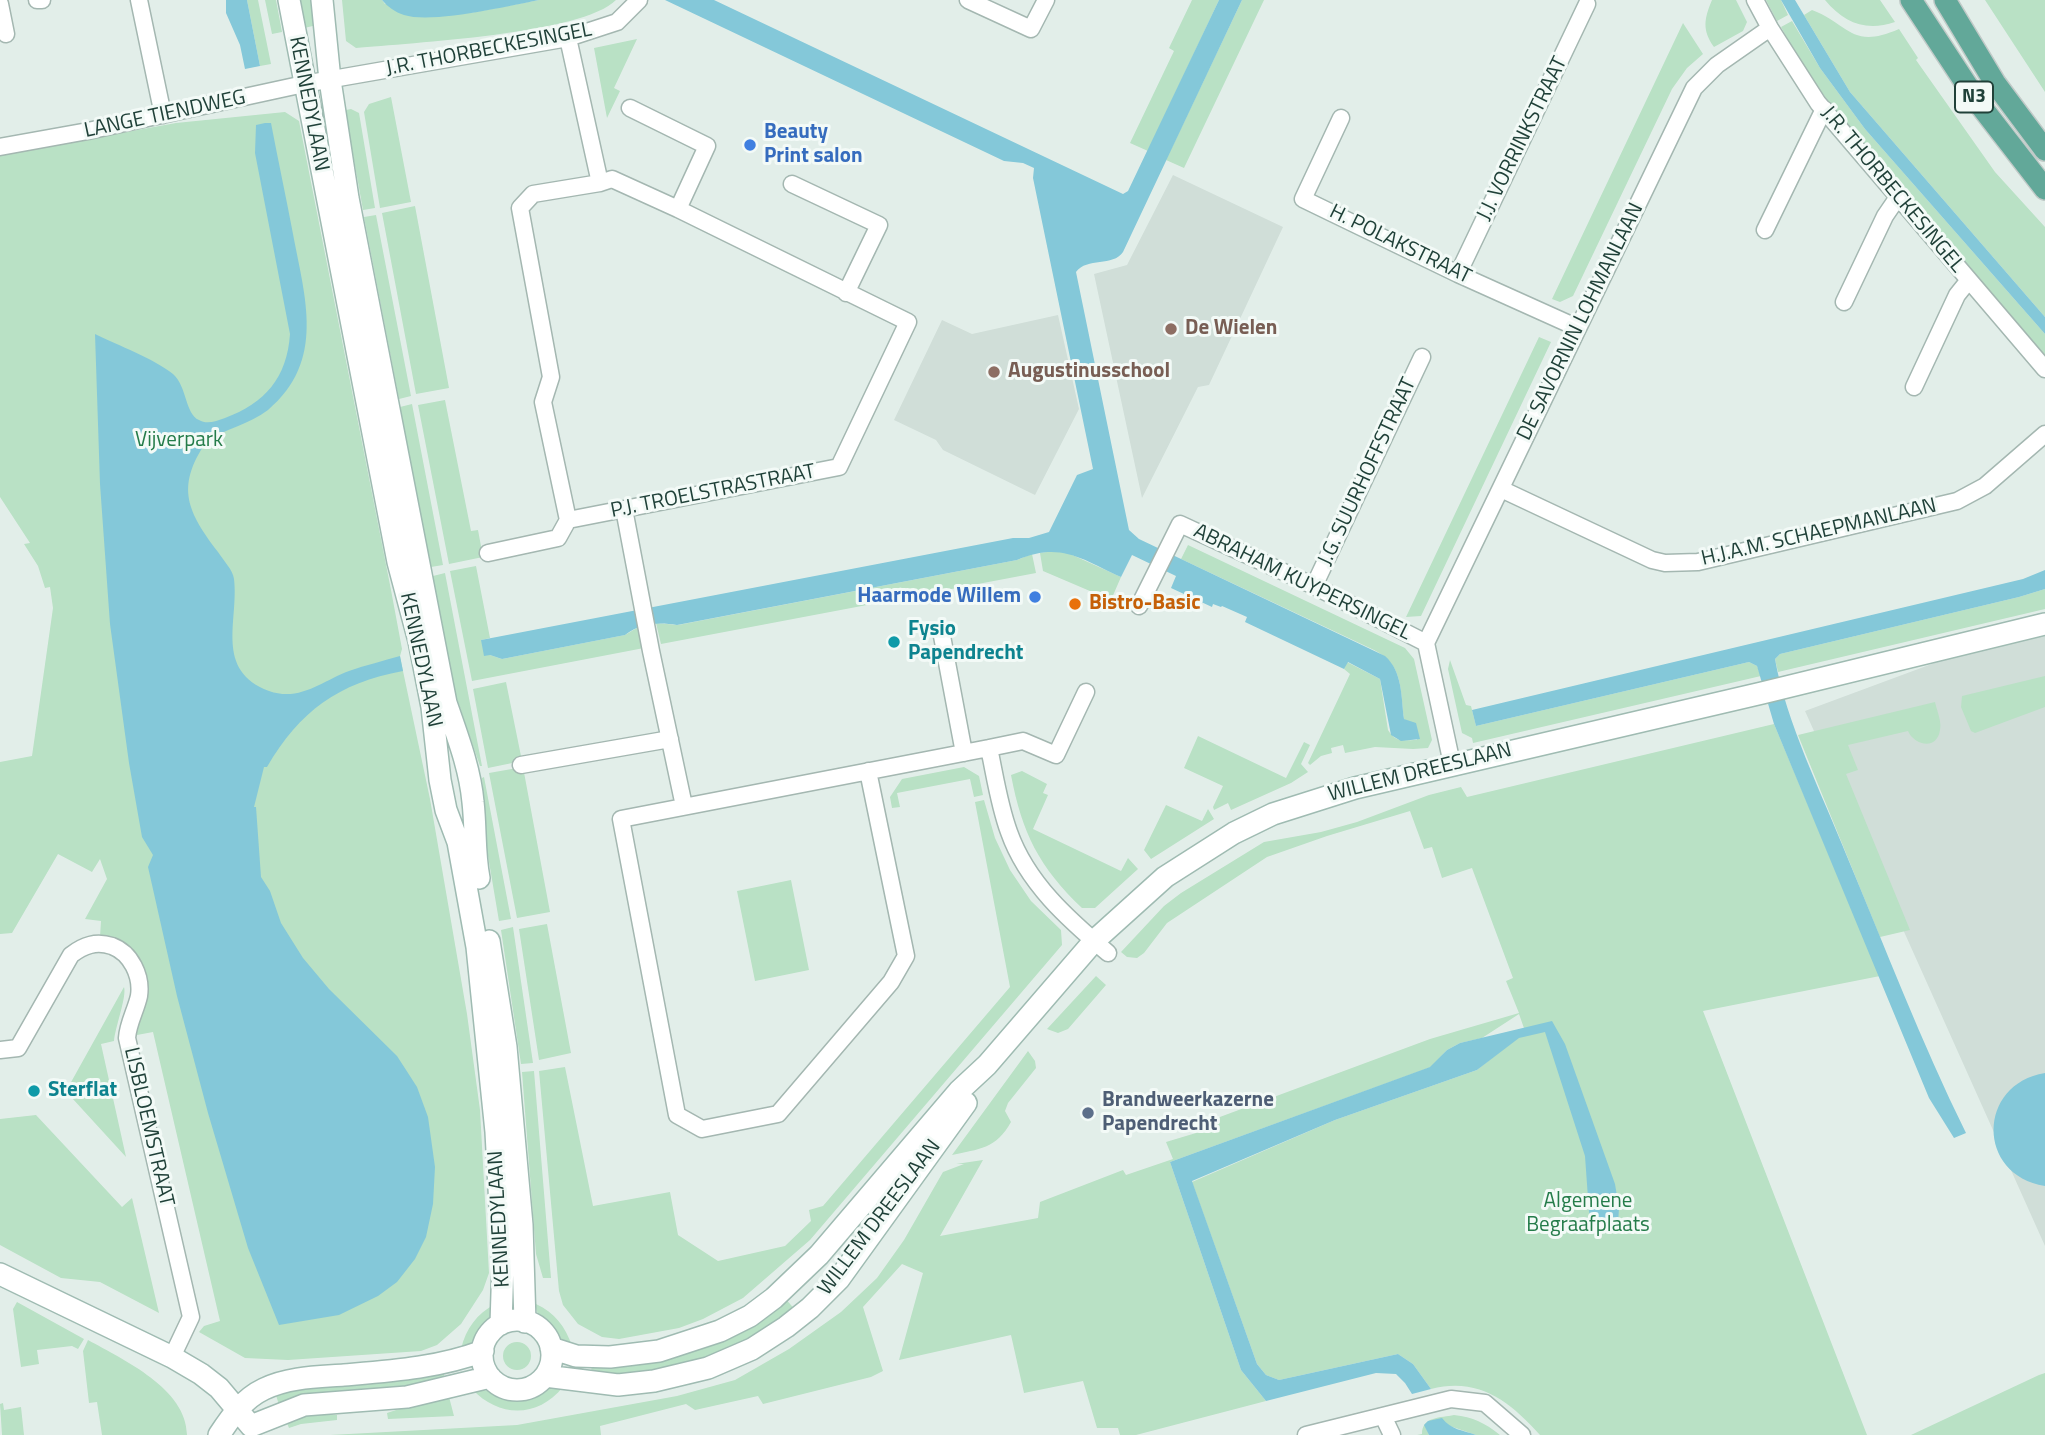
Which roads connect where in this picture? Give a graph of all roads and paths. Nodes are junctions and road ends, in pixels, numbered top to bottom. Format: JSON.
{"nodes":[{"id":1,"x":139,"y":0,"type":"edge"},
{"id":2,"x":289,"y":0,"type":"edge"},
{"id":3,"x":322,"y":0,"type":"edge"},
{"id":4,"x":639,"y":0,"type":"edge"},
{"id":5,"x":968,"y":0,"type":"edge"},
{"id":6,"x":1046,"y":0,"type":"edge"},
{"id":7,"x":1755,"y":0,"type":"edge"},
{"id":8,"x":1912,"y":0,"type":"edge"},
{"id":9,"x":1945,"y":0,"type":"edge"},
{"id":10,"x":0,"y":4,"type":"edge"},
{"id":11,"x":1587,"y":4,"type":"dead end"},
{"id":12,"x":1770,"y":28,"type":"junction"},
{"id":13,"x":6,"y":34,"type":"dead end"},
{"id":14,"x":568,"y":38,"type":"junction"},
{"id":15,"x":330,"y":80,"type":"junction"},
{"id":16,"x":304,"y":84,"type":"junction"},
{"id":17,"x":630,"y":107,"type":"dead end"},
{"id":18,"x":1824,"y":110,"type":"junction"},
{"id":19,"x":163,"y":116,"type":"junction"},
{"id":20,"x":1341,"y":118,"type":"dead end"},
{"id":21,"x":0,"y":147,"type":"edge"},
{"id":22,"x":2045,"y":150,"type":"edge"},
{"id":23,"x":600,"y":183,"type":"junction"},
{"id":24,"x":792,"y":184,"type":"dead end"},
{"id":25,"x":2045,"y":189,"type":"edge"},
{"id":26,"x":1898,"y":197,"type":"junction"},
{"id":27,"x":678,"y":209,"type":"junction"},
{"id":28,"x":1765,"y":230,"type":"dead end"},
{"id":29,"x":1458,"y":274,"type":"junction"},
{"id":30,"x":1969,"y":280,"type":"junction"},
{"id":31,"x":846,"y":293,"type":"junction"},
{"id":32,"x":1844,"y":302,"type":"dead end"},
{"id":33,"x":1578,"y":328,"type":"junction"},
{"id":34,"x":1422,"y":357,"type":"dead end"},
{"id":35,"x":2045,"y":369,"type":"edge"},
{"id":36,"x":1914,"y":387,"type":"dead end"},
{"id":37,"x":2045,"y":434,"type":"edge"},
{"id":38,"x":1501,"y":489,"type":"junction"},
{"id":39,"x":624,"y":509,"type":"junction"},
{"id":40,"x":568,"y":520,"type":"junction"},
{"id":41,"x":488,"y":553,"type":"dead end"},
{"id":42,"x":1314,"y":586,"type":"junction"},
{"id":43,"x":1139,"y":606,"type":"dead end"},
{"id":44,"x":2045,"y":624,"type":"edge"},
{"id":45,"x":942,"y":636,"type":"dead end"},
{"id":46,"x":1426,"y":643,"type":"junction"},
{"id":47,"x":1086,"y":692,"type":"dead end"},
{"id":48,"x":670,"y":739,"type":"junction"},
{"id":49,"x":989,"y":748,"type":"junction"},
{"id":50,"x":964,"y":752,"type":"junction"},
{"id":51,"x":1452,"y":764,"type":"junction"},
{"id":52,"x":521,"y":765,"type":"dead end"},
{"id":53,"x":868,"y":771,"type":"junction"},
{"id":54,"x":684,"y":806,"type":"junction"},
{"id":55,"x":1101,"y":947,"type":"junction"},
{"id":56,"x":0,"y":1050,"type":"edge"},
{"id":57,"x":987,"y":1065,"type":"junction"},
{"id":58,"x":0,"y":1259,"type":"edge"},
{"id":59,"x":0,"y":1274,"type":"edge"},
{"id":60,"x":95,"y":1319,"type":"junction"},
{"id":61,"x":525,"y":1322,"type":"junction"},
{"id":62,"x":501,"y":1324,"type":"junction"},
{"id":63,"x":551,"y":1348,"type":"junction"},
{"id":64,"x":483,"y":1351,"type":"junction"},
{"id":65,"x":172,"y":1357,"type":"junction"},
{"id":66,"x":545,"y":1376,"type":"junction"},
{"id":67,"x":490,"y":1377,"type":"junction"},
{"id":68,"x":236,"y":1409,"type":"junction"},
{"id":69,"x":1383,"y":1416,"type":"junction"},
{"id":70,"x":248,"y":1430,"type":"edge"},
{"id":71,"x":219,"y":1435,"type":"edge"},
{"id":72,"x":1306,"y":1435,"type":"edge"},
{"id":73,"x":1392,"y":1435,"type":"edge"},
{"id":74,"x":1522,"y":1435,"type":"edge"}],
"edges":[{"from":1,"to":19,"type":"street"},
{"from":2,"to":16,"type":"street","name":"KENNEDYLAAN"},
{"from":3,"to":15,"type":"street","name":"KENNEDYLAAN"},
{"from":4,"to":14,"type":"street","name":"J.R. THORBECKESINGEL"},
{"from":5,"to":6,"type":"street"},
{"from":7,"to":12,"type":"street","name":"J.R. THORBECKESINGEL"},
{"from":8,"to":25,"type":"main road","number":"N3"},
{"from":9,"to":22,"type":"main road","number":"N3"},
{"from":10,"to":13,"type":"street"},
{"from":11,"to":29,"type":"street","name":"J.J. VORRINKSTRAAT"},
{"from":12,"to":18,"type":"street","name":"J.R. THORBECKESINGEL"},
{"from":12,"to":33,"type":"street","name":"DE SAVORNIN LOHMANLAAN"},
{"from":14,"to":15,"type":"street","name":"J.R. THORBECKESINGEL"},
{"from":14,"to":23,"type":"street"},
{"from":15,"to":16,"type":"street","name":"LANGE TIENDWEG"},
{"from":15,"to":61,"type":"street","name":"KENNEDYLAAN"},
{"from":16,"to":19,"type":"street","name":"LANGE TIENDWEG"},
{"from":16,"to":62,"type":"street","name":"KENNEDYLAAN"},
{"from":17,"to":27,"type":"street"},
{"from":18,"to":26,"type":"street","name":"J.R. THORBECKESINGEL"},
{"from":18,"to":28,"type":"street"},
{"from":19,"to":21,"type":"street","name":"LANGE TIENDWEG"},
{"from":20,"to":29,"type":"street","name":"H. POLAKSTRAAT"},
{"from":23,"to":27,"type":"street","name":"P.J. TROELSTRASTRAAT"},
{"from":23,"to":40,"type":"street","name":"P.J. TROELSTRASTRAAT"},
{"from":24,"to":31,"type":"street"},
{"from":26,"to":30,"type":"street","name":"J.R. THORBECKESINGEL"},
{"from":26,"to":32,"type":"street"},
{"from":27,"to":31,"type":"street","name":"P.J. TROELSTRASTRAAT"},
{"from":29,"to":33,"type":"street","name":"H. POLAKSTRAAT"},
{"from":30,"to":35,"type":"street","name":"J.R. THORBECKESINGEL"},
{"from":30,"to":36,"type":"street"},
{"from":31,"to":39,"type":"street","name":"P.J. TROELSTRASTRAAT"},
{"from":33,"to":38,"type":"street","name":"DE SAVORNIN LOHMANLAAN"},
{"from":34,"to":42,"type":"street","name":"J.G. SUURHOFFSTRAAT"},
{"from":37,"to":38,"type":"street","name":"H.J.A.M. SCHAEPMANLAAN"},
{"from":38,"to":46,"type":"street","name":"DE SAVORNIN LOHMANLAAN"},
{"from":39,"to":40,"type":"street","name":"P.J. TROELSTRASTRAAT"},
{"from":39,"to":48,"type":"street"},
{"from":40,"to":41,"type":"street","name":"P.J. TROELSTRASTRAAT"},
{"from":42,"to":43,"type":"street","name":"ABRAHAM KUYPERSINGEL"},
{"from":42,"to":46,"type":"street","name":"ABRAHAM KUYPERSINGEL"},
{"from":44,"to":51,"type":"street","name":"WILLEM DREESLAAN"},
{"from":45,"to":50,"type":"street"},
{"from":46,"to":51,"type":"street","name":"ABRAHAM KUYPERSINGEL"},
{"from":47,"to":49,"type":"street"},
{"from":48,"to":52,"type":"street"},
{"from":48,"to":54,"type":"street"},
{"from":49,"to":50,"type":"street"},
{"from":49,"to":55,"type":"street"},
{"from":50,"to":53,"type":"street"},
{"from":51,"to":55,"type":"street","name":"WILLEM DREESLAAN"},
{"from":53,"to":54,"type":"street"},
{"from":53,"to":54,"type":"street"},
{"from":55,"to":57,"type":"street","name":"WILLEM DREESLAAN"},
{"from":56,"to":65,"type":"street","name":"LISBLOEMSTRAAT"},
{"from":57,"to":63,"type":"street","name":"WILLEM DREESLAAN"},
{"from":57,"to":66,"type":"street","name":"WILLEM DREESLAAN"},
{"from":58,"to":60,"type":"street"},
{"from":59,"to":60,"type":"street"},
{"from":60,"to":65,"type":"street"},
{"from":61,"to":62,"type":"street"},
{"from":61,"to":63,"type":"street"},
{"from":62,"to":64,"type":"street"},
{"from":63,"to":66,"type":"street"},
{"from":64,"to":67,"type":"street"},
{"from":64,"to":68,"type":"street"},
{"from":65,"to":68,"type":"street"},
{"from":66,"to":67,"type":"street"},
{"from":67,"to":70,"type":"street"},
{"from":68,"to":70,"type":"street"},
{"from":68,"to":71,"type":"street"},
{"from":69,"to":72,"type":"street"},
{"from":69,"to":73,"type":"street"},
{"from":69,"to":74,"type":"street"}]}
